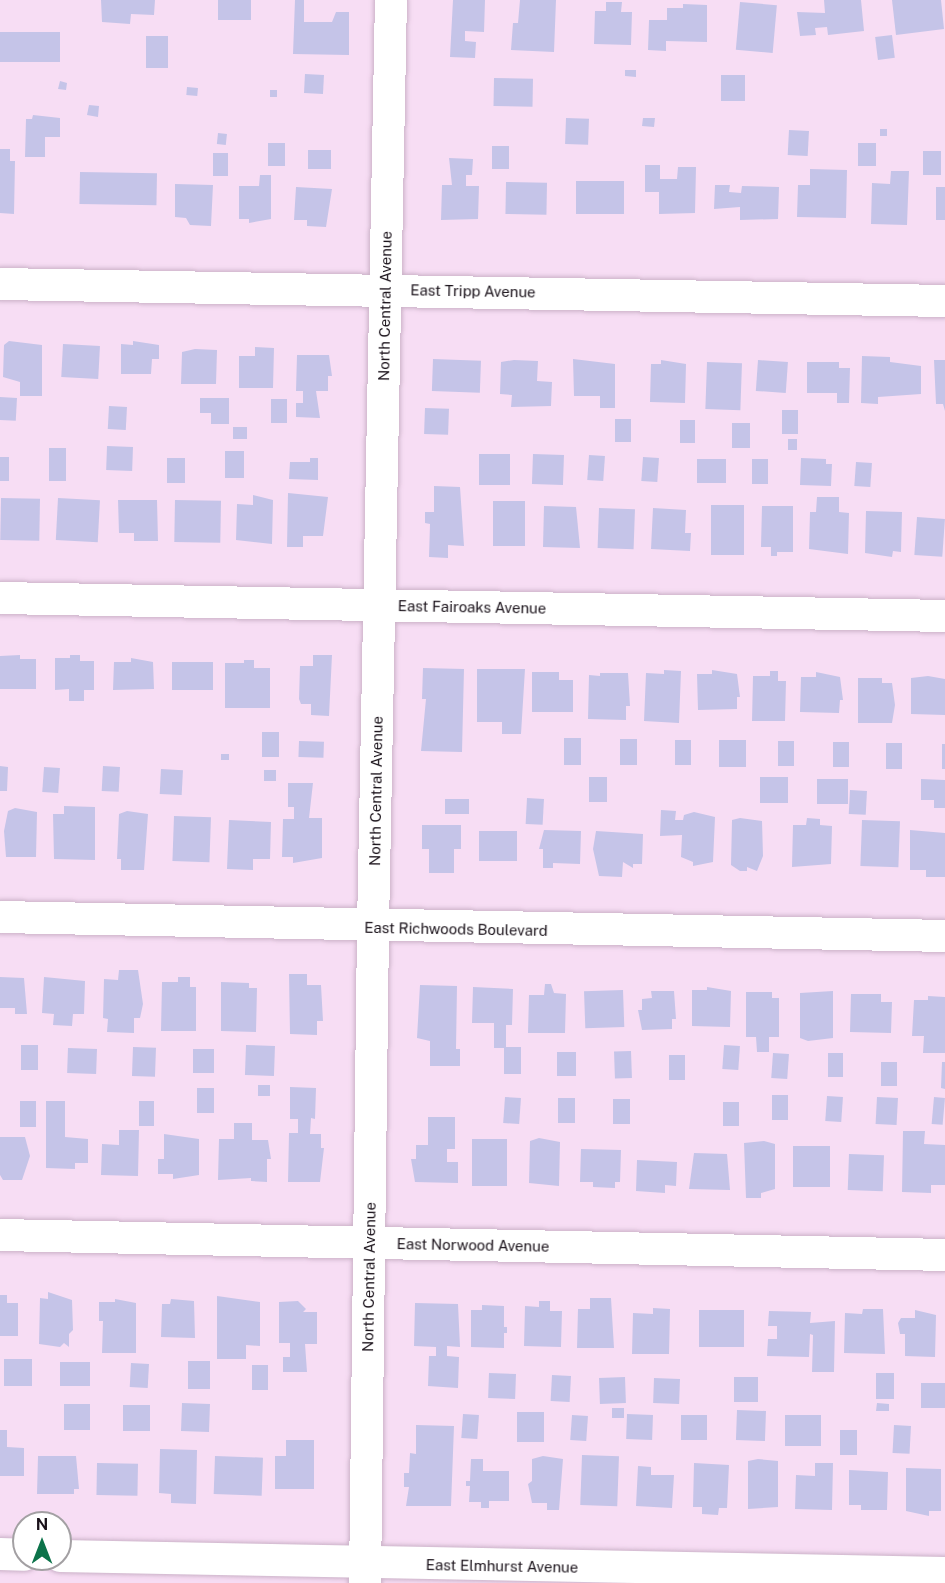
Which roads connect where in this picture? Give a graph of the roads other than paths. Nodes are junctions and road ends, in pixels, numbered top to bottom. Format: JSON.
{"nodes":[{"id":1,"x":391,"y":0,"type":"edge"},
{"id":2,"x":0,"y":284,"type":"edge"},
{"id":3,"x":385,"y":290,"type":"junction"},
{"id":4,"x":945,"y":301,"type":"edge"},
{"id":5,"x":0,"y":598,"type":"edge"},
{"id":6,"x":381,"y":606,"type":"junction"},
{"id":7,"x":945,"y":616,"type":"edge"},
{"id":8,"x":0,"y":917,"type":"edge"},
{"id":9,"x":373,"y":927,"type":"junction"},
{"id":10,"x":945,"y":938,"type":"edge"},
{"id":11,"x":0,"y":1235,"type":"edge"},
{"id":12,"x":369,"y":1242,"type":"junction"},
{"id":13,"x":945,"y":1255,"type":"edge"},
{"id":14,"x":72,"y":1557,"type":"edge"},
{"id":15,"x":945,"y":1573,"type":"edge"},
{"id":16,"x":365,"y":1574,"type":"edge"}],
"edges":[{"from":1,"to":3,"type":"street","name":"North Central Avenue"},
{"from":2,"to":3,"type":"street","name":"East Tripp Avenue"},
{"from":3,"to":4,"type":"street","name":"East Tripp Avenue"},
{"from":3,"to":6,"type":"street","name":"North Central Avenue"},
{"from":5,"to":6,"type":"street","name":"East Fairoaks Avenue"},
{"from":6,"to":7,"type":"street","name":"East Fairoaks Avenue"},
{"from":6,"to":9,"type":"street","name":"North Central Avenue"},
{"from":8,"to":9,"type":"street","name":"East Richwoods Boulevard"},
{"from":9,"to":10,"type":"street","name":"East Richwoods Boulevard"},
{"from":9,"to":12,"type":"street","name":"North Central Avenue"},
{"from":11,"to":12,"type":"street","name":"East Norwood Avenue"},
{"from":12,"to":13,"type":"street","name":"East Norwood Avenue"},
{"from":12,"to":16,"type":"street","name":"North Central Avenue"},
{"from":14,"to":16,"type":"street","name":"East Elmhurst Avenue"},
{"from":15,"to":16,"type":"street","name":"East Elmhurst Avenue"}]}
